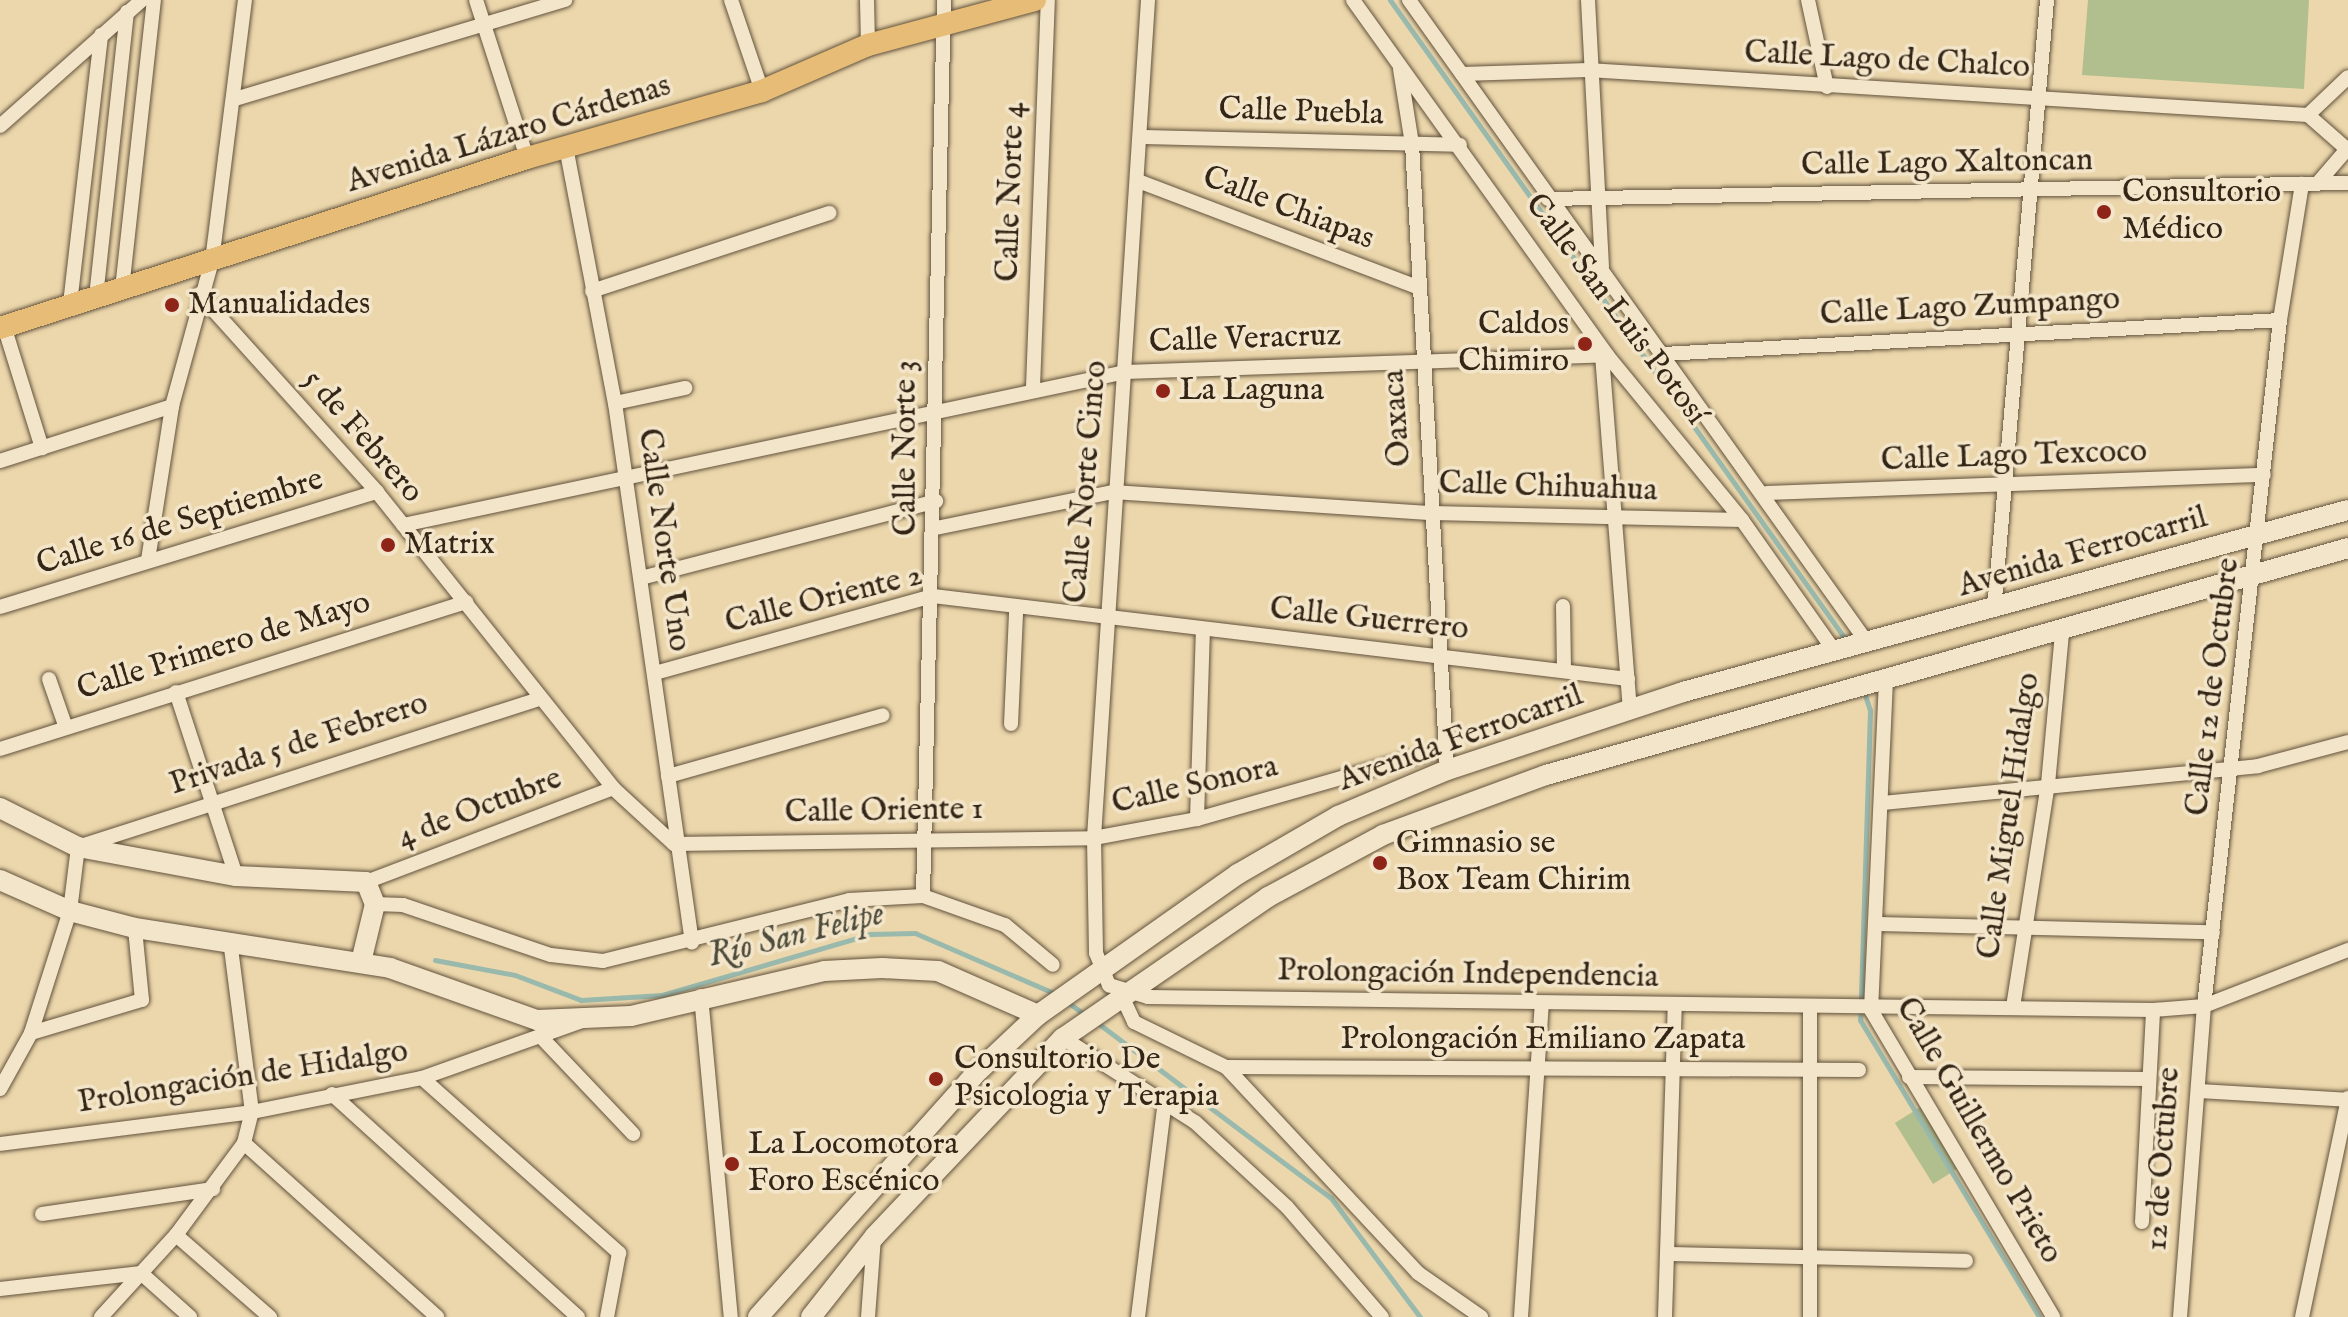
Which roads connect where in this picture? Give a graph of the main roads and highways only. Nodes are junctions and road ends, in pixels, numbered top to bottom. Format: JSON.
{"nodes":[{"id":1,"x":1035,"y":0,"type":"edge"},
{"id":2,"x":2,"y":327,"type":"edge"},
{"id":3,"x":2348,"y":510,"type":"edge"},
{"id":4,"x":2348,"y":548,"type":"edge"},
{"id":5,"x":0,"y":808,"type":"edge"},
{"id":6,"x":0,"y":880,"type":"edge"},
{"id":7,"x":361,"y":962,"type":"junction"},
{"id":8,"x":1045,"y":1009,"type":"junction"},
{"id":9,"x":758,"y":1317,"type":"edge"},
{"id":10,"x":811,"y":1317,"type":"edge"}],
"edges":[{"from":1,"to":2,"type":"main road","name":"Avenida Lázaro Cárdenas"},
{"from":3,"to":8,"type":"main road","name":"Avenida Ferrocarril"},
{"from":4,"to":10,"type":"main road","name":"Avenida Ferrocarril"},
{"from":5,"to":7,"type":"main road"},
{"from":6,"to":7,"type":"main road"},
{"from":7,"to":8,"type":"main road"},
{"from":8,"to":9,"type":"main road","name":"Avenida Ferrocarril"}]}
